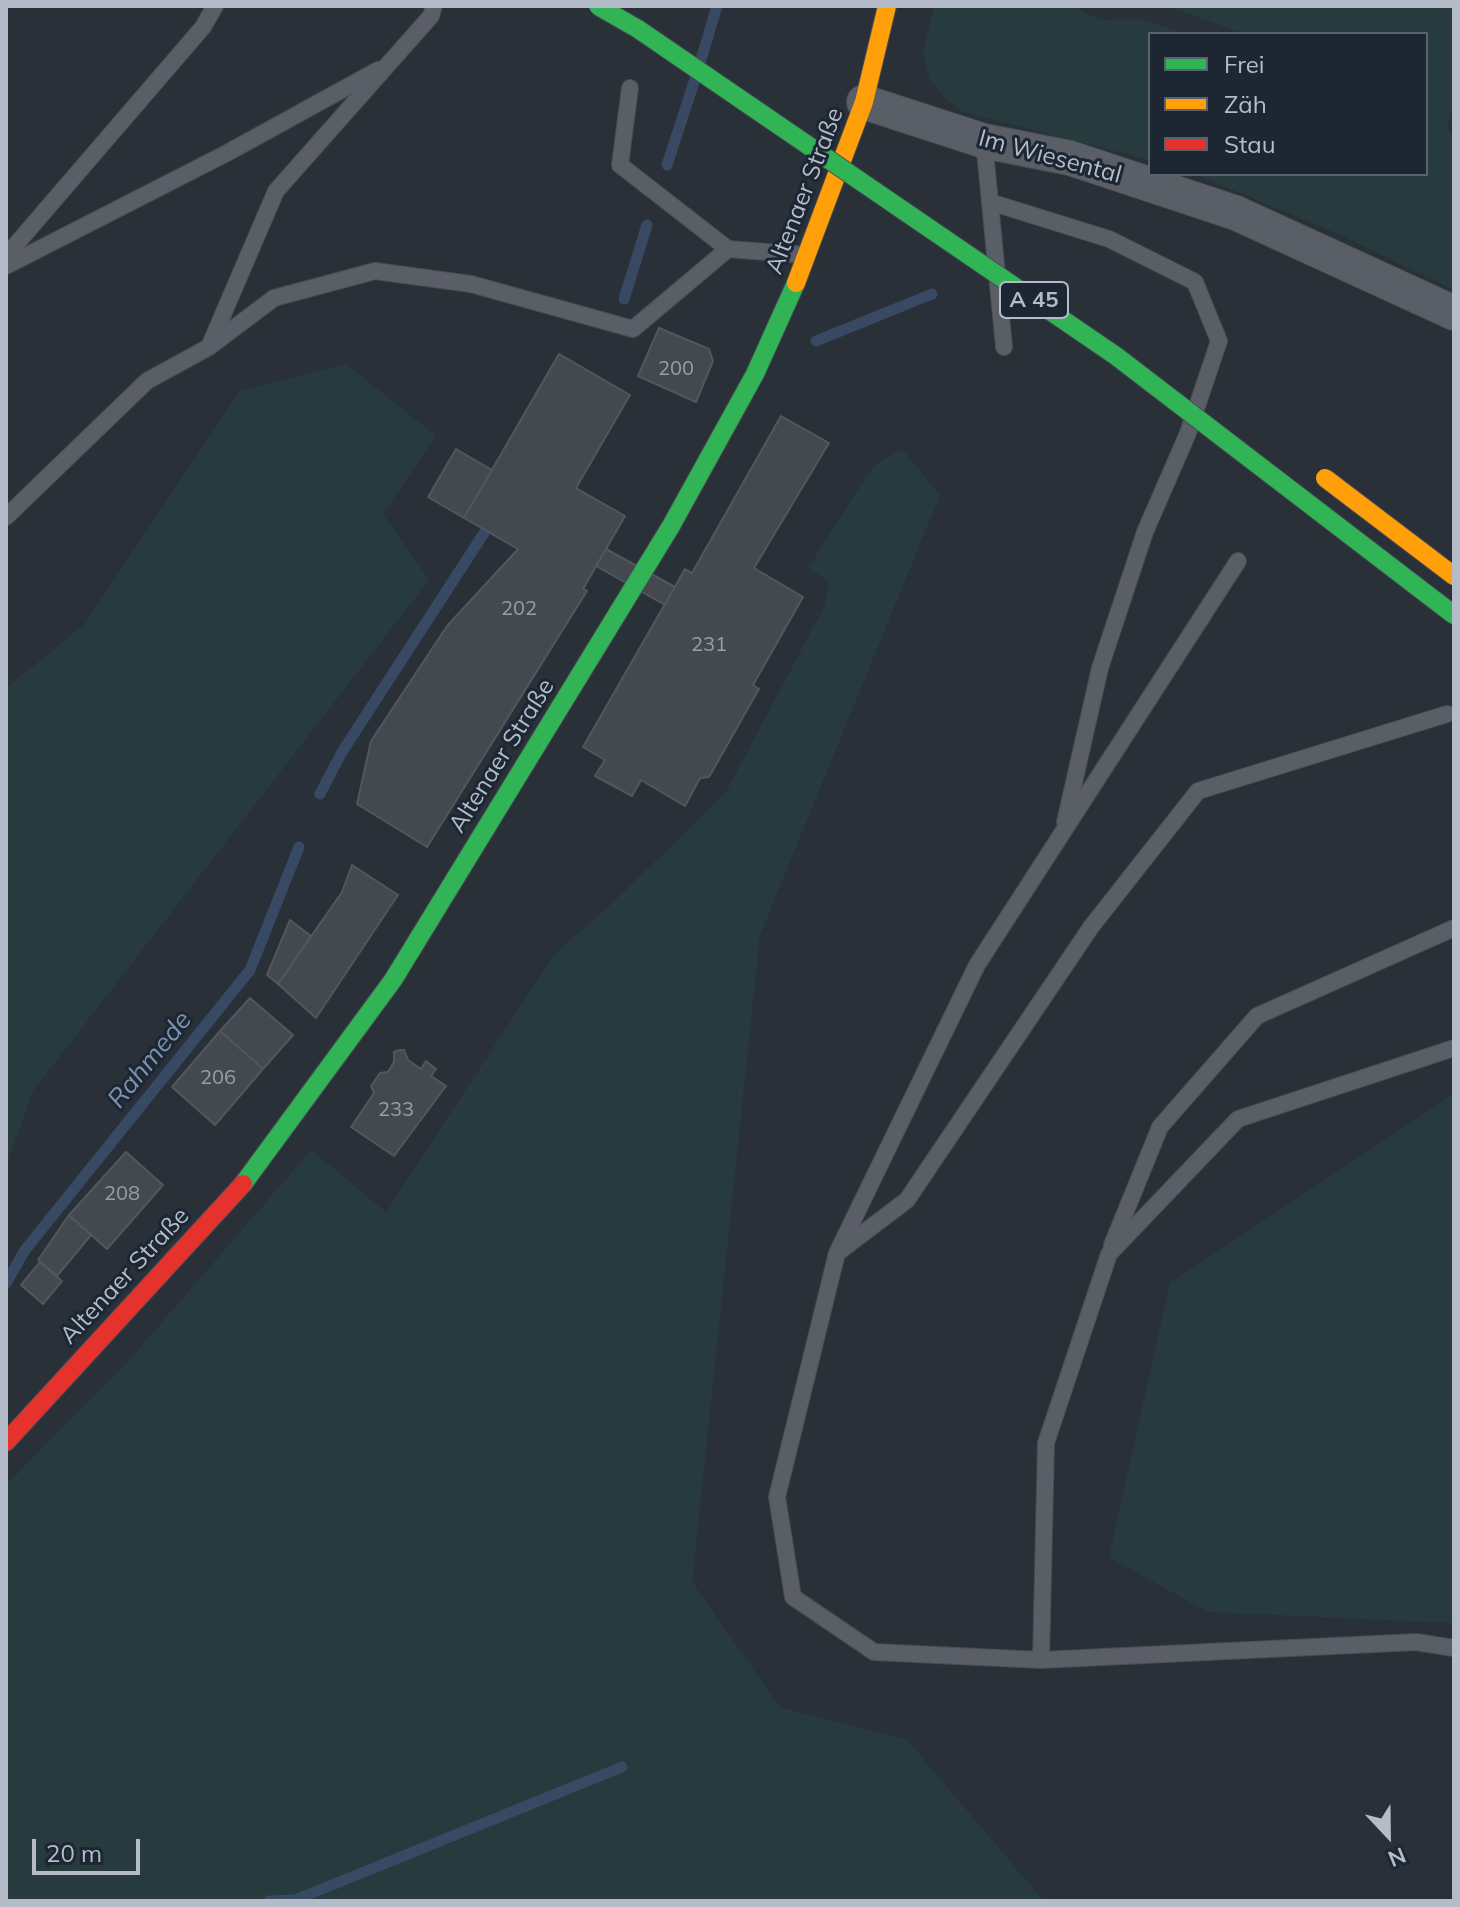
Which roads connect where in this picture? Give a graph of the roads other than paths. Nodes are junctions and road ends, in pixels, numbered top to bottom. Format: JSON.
{"nodes":[{"id":1,"x":215,"y":6,"type":"edge"},
{"id":2,"x":434,"y":6,"type":"edge"},
{"id":3,"x":598,"y":6,"type":"edge"},
{"id":4,"x":887,"y":6,"type":"edge"},
{"id":5,"x":390,"y":64,"type":"junction"},
{"id":6,"x":630,"y":88,"type":"dead end"},
{"id":7,"x":864,"y":102,"type":"junction"},
{"id":8,"x":832,"y":132,"type":"dead end"},
{"id":9,"x":984,"y":141,"type":"junction"},
{"id":10,"x":871,"y":158,"type":"dead end"},
{"id":11,"x":990,"y":202,"type":"junction"},
{"id":12,"x":976,"y":228,"type":"dead end"},
{"id":13,"x":728,"y":249,"type":"junction"},
{"id":14,"x":1015,"y":254,"type":"dead end"},
{"id":15,"x":807,"y":255,"type":"junction"},
{"id":16,"x":6,"y":256,"type":"edge"},
{"id":17,"x":6,"y":266,"type":"edge"},
{"id":18,"x":1454,"y":313,"type":"edge"},
{"id":19,"x":209,"y":347,"type":"junction"},
{"id":20,"x":1004,"y":347,"type":"dead end"},
{"id":21,"x":1182,"y":369,"type":"dead end"},
{"id":22,"x":1219,"y":398,"type":"dead end"},
{"id":23,"x":1306,"y":463,"type":"dead end"},
{"id":24,"x":6,"y":517,"type":"edge"},
{"id":25,"x":1238,"y":561,"type":"dead end"},
{"id":26,"x":1454,"y":576,"type":"edge"},
{"id":27,"x":1454,"y":615,"type":"edge"},
{"id":28,"x":1447,"y":714,"type":"dead end"},
{"id":29,"x":1062,"y":833,"type":"junction"},
{"id":30,"x":1454,"y":928,"type":"edge"},
{"id":31,"x":1454,"y":1048,"type":"edge"},
{"id":32,"x":837,"y":1253,"type":"junction"},
{"id":33,"x":1109,"y":1254,"type":"junction"},
{"id":34,"x":6,"y":1442,"type":"edge"},
{"id":35,"x":1454,"y":1648,"type":"edge"},
{"id":36,"x":1041,"y":1660,"type":"junction"}],
"edges":[{"from":1,"to":16,"type":"lane"},
{"from":2,"to":5,"type":"lane"},
{"from":3,"to":27,"type":"main road","number":"A 45","bridge":true},
{"from":4,"to":7,"type":"main road","name":"Altenaer Straße"},
{"from":5,"to":17,"type":"lane"},
{"from":5,"to":19,"type":"lane"},
{"from":6,"to":13,"type":"lane"},
{"from":7,"to":9,"type":"street","name":"Im Wiesental"},
{"from":7,"to":15,"type":"main road","name":"Altenaer Straße"},
{"from":8,"to":10,"type":"main road"},
{"from":9,"to":11,"type":"lane"},
{"from":9,"to":18,"type":"street","name":"Im Wiesental"},
{"from":11,"to":20,"type":"lane"},
{"from":11,"to":29,"type":"lane"},
{"from":12,"to":14,"type":"main road","number":"A 45"},
{"from":13,"to":15,"type":"lane"},
{"from":13,"to":19,"type":"lane"},
{"from":15,"to":34,"type":"main road","name":"Altenaer Straße"},
{"from":19,"to":24,"type":"lane"},
{"from":21,"to":22,"type":"main road"},
{"from":23,"to":26,"type":"main road","bridge":true},
{"from":25,"to":29,"type":"lane"},
{"from":28,"to":32,"type":"lane"},
{"from":29,"to":32,"type":"lane"},
{"from":30,"to":33,"type":"lane"},
{"from":31,"to":33,"type":"lane"},
{"from":32,"to":36,"type":"lane"},
{"from":33,"to":36,"type":"lane"},
{"from":35,"to":36,"type":"lane"}]}
